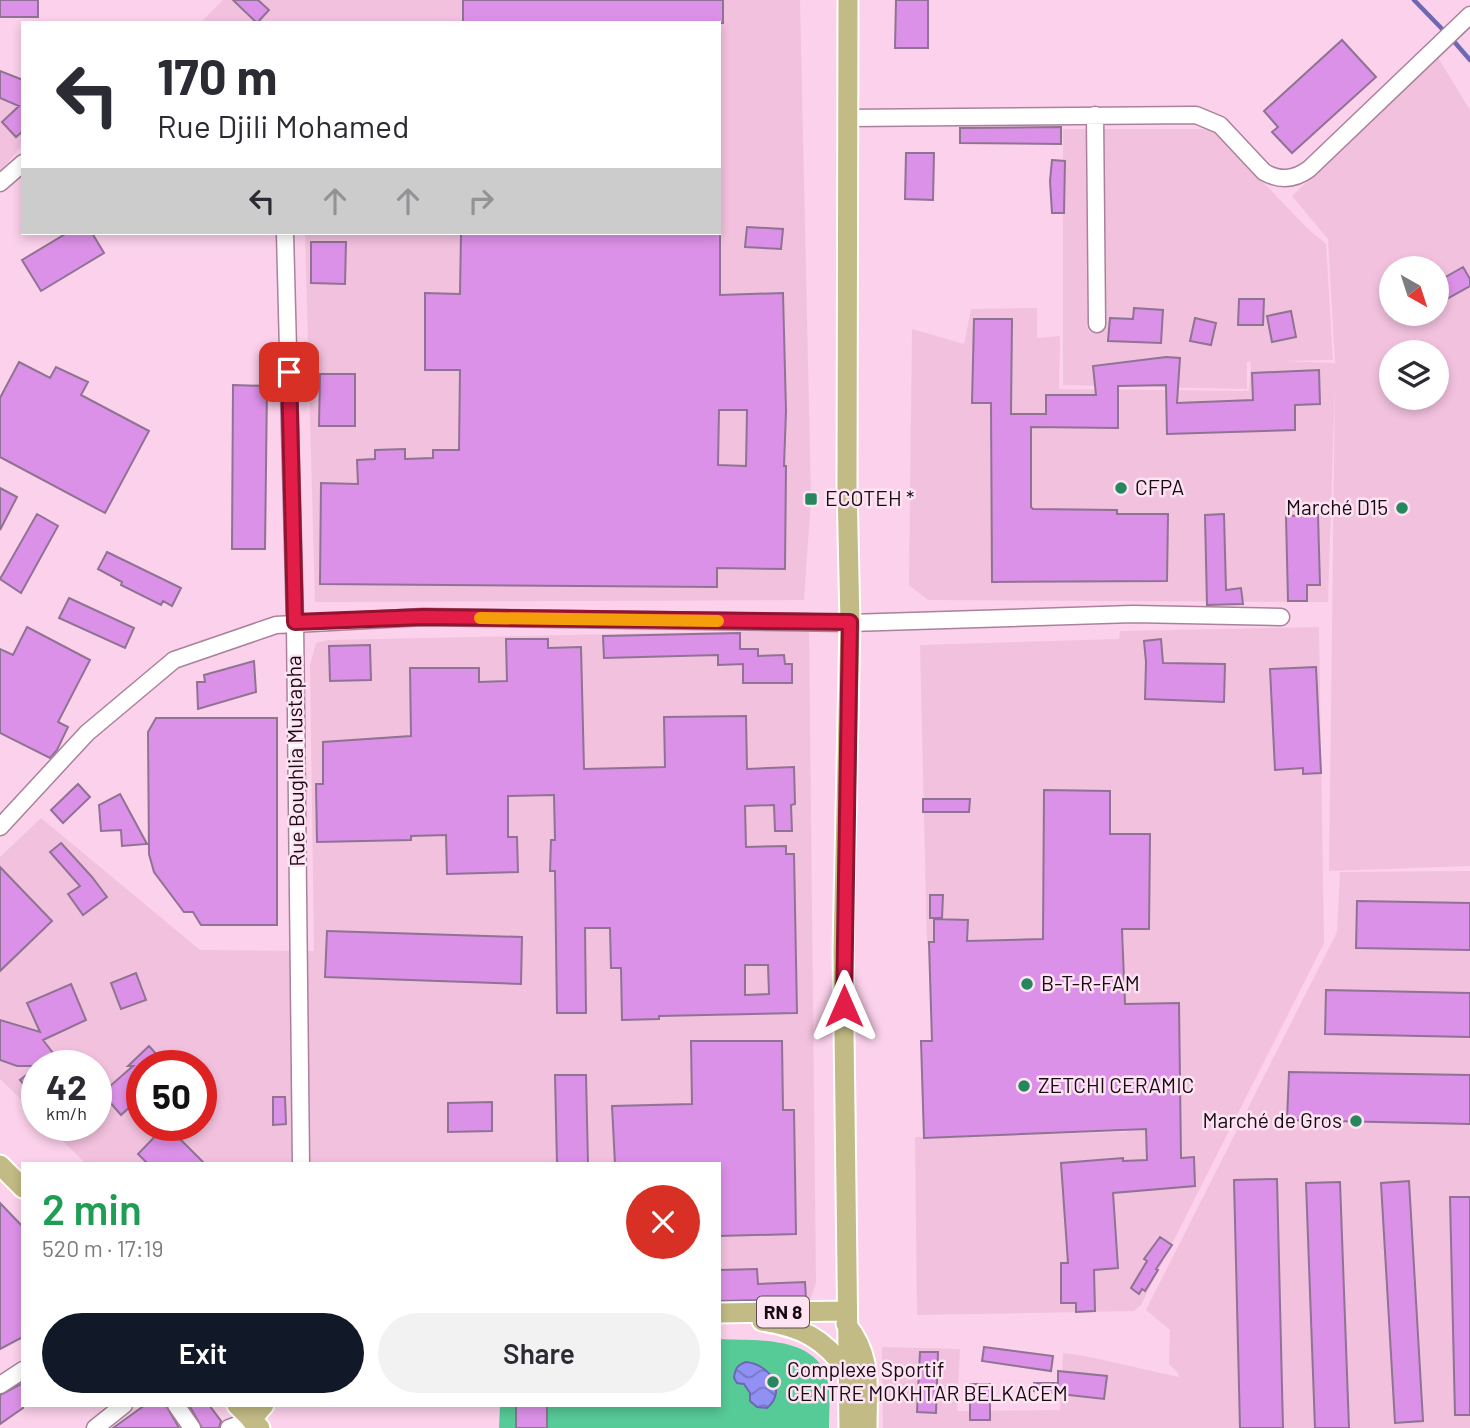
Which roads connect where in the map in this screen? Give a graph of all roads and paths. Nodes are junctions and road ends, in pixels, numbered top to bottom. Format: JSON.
{"nodes":[{"id":1,"x":848,"y":0,"type":"edge"},
{"id":2,"x":1470,"y":15,"type":"edge"},
{"id":3,"x":1095,"y":115,"type":"junction"},
{"id":4,"x":848,"y":118,"type":"junction"},
{"id":5,"x":21,"y":165,"type":"edge"},
{"id":6,"x":0,"y":183,"type":"edge"},
{"id":7,"x":285,"y":235,"type":"edge"},
{"id":8,"x":1097,"y":324,"type":"dead end"},
{"id":9,"x":1281,"y":617,"type":"dead end"},
{"id":10,"x":295,"y":622,"type":"junction"},
{"id":11,"x":850,"y":622,"type":"junction"},
{"id":12,"x":0,"y":827,"type":"edge"},
{"id":13,"x":301,"y":1162,"type":"edge"},
{"id":14,"x":0,"y":1165,"type":"edge"},
{"id":15,"x":21,"y":1186,"type":"edge"},
{"id":16,"x":742,"y":1312,"type":"junction"},
{"id":17,"x":721,"y":1313,"type":"edge"},
{"id":18,"x":846,"y":1317,"type":"junction"},
{"id":19,"x":21,"y":1371,"type":"edge"},
{"id":20,"x":847,"y":1371,"type":"junction"},
{"id":21,"x":0,"y":1385,"type":"edge"},
{"id":22,"x":121,"y":1407,"type":"edge"},
{"id":23,"x":177,"y":1407,"type":"edge"},
{"id":24,"x":240,"y":1407,"type":"edge"},
{"id":25,"x":258,"y":1418,"type":"edge"},
{"id":26,"x":95,"y":1428,"type":"edge"},
{"id":27,"x":192,"y":1428,"type":"edge"},
{"id":28,"x":229,"y":1428,"type":"edge"},
{"id":29,"x":849,"y":1428,"type":"edge"},
{"id":30,"x":867,"y":1428,"type":"edge"}],
"edges":[{"from":1,"to":4,"type":"main road"},
{"from":2,"to":3,"type":"street"},
{"from":3,"to":4,"type":"street"},
{"from":3,"to":8,"type":"street"},
{"from":4,"to":11,"type":"main road"},
{"from":5,"to":6,"type":"street"},
{"from":7,"to":10,"type":"street","name":"Rue Boughlia Mustapha"},
{"from":9,"to":11,"type":"street"},
{"from":10,"to":11,"type":"street"},
{"from":10,"to":12,"type":"street"},
{"from":10,"to":13,"type":"street","name":"Rue Boughlia Mustapha"},
{"from":11,"to":18,"type":"main road"},
{"from":14,"to":15,"type":"main road"},
{"from":16,"to":17,"type":"main road","number":"RN 8"},
{"from":16,"to":18,"type":"main road","number":"RN 8"},
{"from":16,"to":20,"type":"main road"},
{"from":18,"to":20,"type":"main road"},
{"from":18,"to":30,"type":"main road"},
{"from":19,"to":21,"type":"street"},
{"from":20,"to":29,"type":"main road"},
{"from":22,"to":26,"type":"street"},
{"from":23,"to":27,"type":"street"},
{"from":24,"to":25,"type":"main road"},
{"from":25,"to":28,"type":"street"}]}
